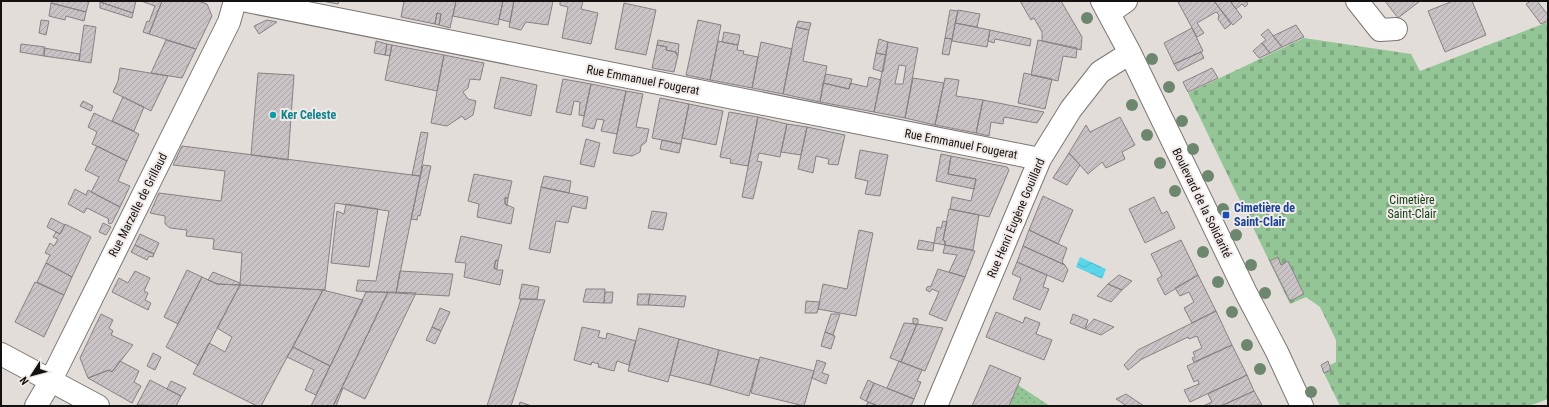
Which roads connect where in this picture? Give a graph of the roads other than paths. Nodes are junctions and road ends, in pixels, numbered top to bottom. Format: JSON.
{"nodes":[{"id":1,"x":235,"y":1,"type":"edge"},
{"id":2,"x":247,"y":1,"type":"edge"},
{"id":3,"x":1358,"y":1,"type":"edge"},
{"id":4,"x":1112,"y":5,"type":"edge"},
{"id":5,"x":1396,"y":29,"type":"dead end"},
{"id":6,"x":1130,"y":54,"type":"junction"},
{"id":7,"x":1040,"y":159,"type":"junction"},
{"id":8,"x":1,"y":354,"type":"edge"},
{"id":9,"x":50,"y":382,"type":"junction"},
{"id":10,"x":36,"y":406,"type":"edge"},
{"id":11,"x":98,"y":406,"type":"edge"},
{"id":12,"x":936,"y":406,"type":"edge"},
{"id":13,"x":1302,"y":406,"type":"edge"}],
"edges":[{"from":1,"to":9,"type":"street","name":"Rue Marzelle de Grillaud"},
{"from":2,"to":7,"type":"street","name":"Rue Emmanuel Fougerat"},
{"from":3,"to":5,"type":"street"},
{"from":4,"to":6,"type":"street","name":"Boulevard de la Solidarité"},
{"from":6,"to":7,"type":"street","name":"Rue Henri Eugène Gouillard"},
{"from":6,"to":13,"type":"street","name":"Boulevard de la Solidarité"},
{"from":7,"to":12,"type":"street","name":"Rue Henri Eugène Gouillard"},
{"from":8,"to":9,"type":"street"},
{"from":9,"to":10,"type":"street","name":"Rue Marzelle de Grillaud"},
{"from":9,"to":11,"type":"street"}]}
